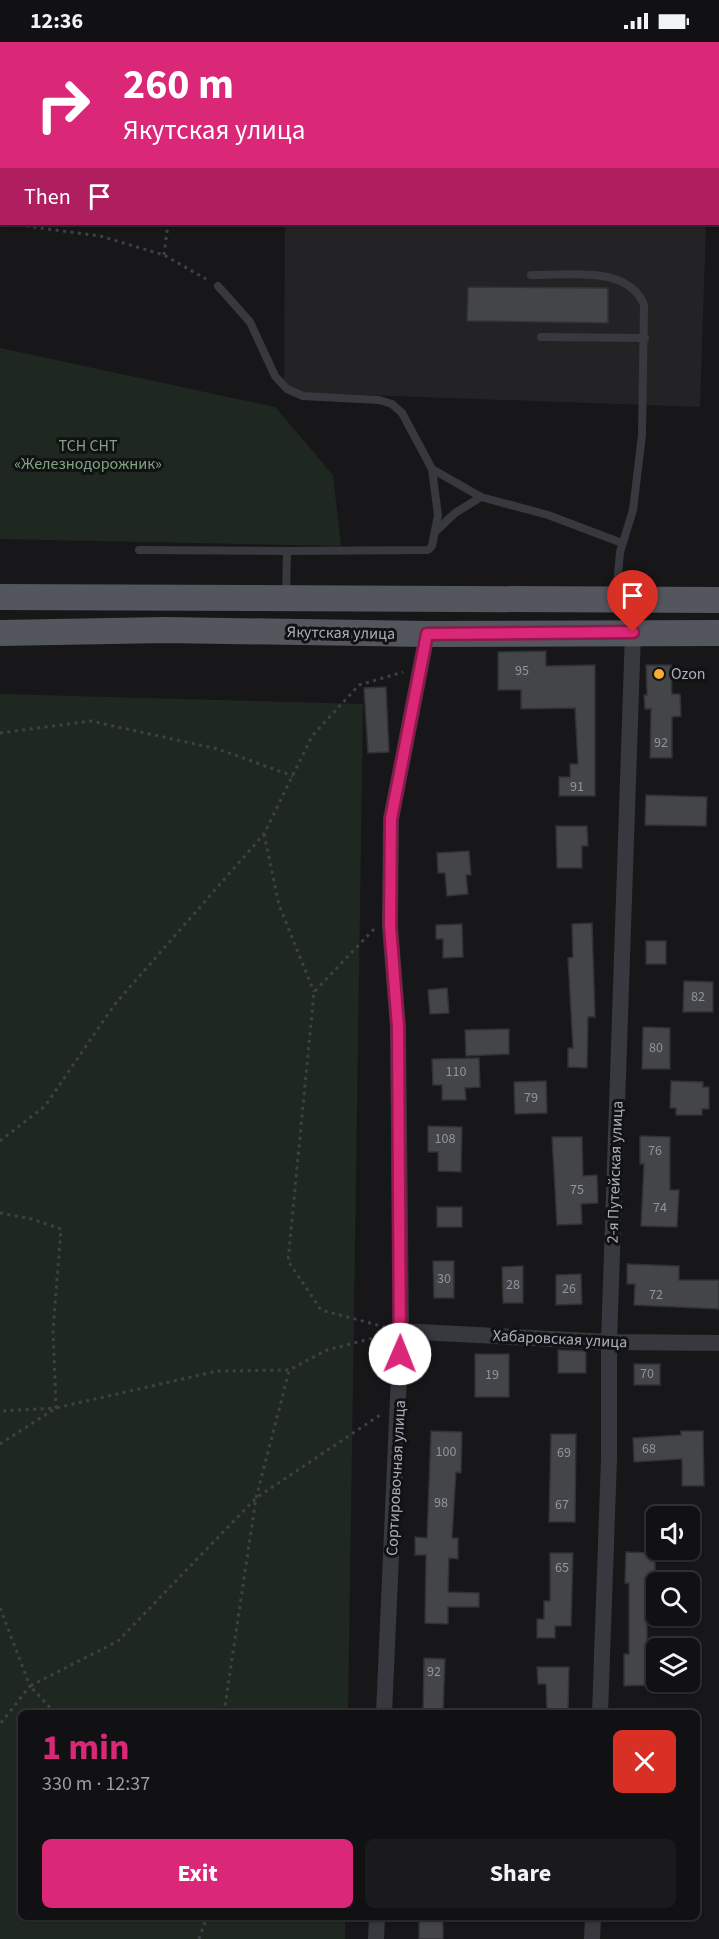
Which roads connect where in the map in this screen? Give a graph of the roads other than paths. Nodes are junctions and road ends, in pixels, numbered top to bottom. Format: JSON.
{"nodes":[{"id":1,"x":531,"y":276,"type":"dead end"},
{"id":2,"x":218,"y":286,"type":"road end"},
{"id":3,"x":541,"y":337,"type":"dead end"},
{"id":4,"x":645,"y":338,"type":"junction"},
{"id":5,"x":432,"y":469,"type":"junction"},
{"id":6,"x":481,"y":497,"type":"junction"},
{"id":7,"x":435,"y":532,"type":"junction"},
{"id":8,"x":622,"y":543,"type":"junction"},
{"id":9,"x":139,"y":550,"type":"dead end"},
{"id":10,"x":287,"y":550,"type":"junction"},
{"id":11,"x":0,"y":597,"type":"edge"},
{"id":12,"x":286,"y":598,"type":"junction"},
{"id":13,"x":616,"y":600,"type":"junction"},
{"id":14,"x":719,"y":600,"type":"edge"},
{"id":15,"x":633,"y":632,"type":"junction"},
{"id":16,"x":0,"y":633,"type":"edge"},
{"id":17,"x":719,"y":633,"type":"edge"},
{"id":18,"x":425,"y":643,"type":"junction"},
{"id":19,"x":401,"y":1331,"type":"junction"},
{"id":20,"x":609,"y":1342,"type":"junction"},
{"id":21,"x":719,"y":1342,"type":"edge"},
{"id":22,"x":384,"y":1710,"type":"edge"},
{"id":23,"x":600,"y":1710,"type":"edge"},
{"id":24,"x":377,"y":1920,"type":"edge"},
{"id":25,"x":593,"y":1920,"type":"edge"},
{"id":26,"x":376,"y":1939,"type":"edge"},
{"id":27,"x":592,"y":1939,"type":"edge"}],
"edges":[{"from":1,"to":4,"type":"lane"},
{"from":2,"to":5,"type":"lane"},
{"from":3,"to":4,"type":"lane"},
{"from":4,"to":8,"type":"lane"},
{"from":5,"to":6,"type":"lane"},
{"from":5,"to":7,"type":"lane"},
{"from":6,"to":7,"type":"lane"},
{"from":6,"to":8,"type":"lane"},
{"from":7,"to":10,"type":"lane"},
{"from":8,"to":13,"type":"lane"},
{"from":9,"to":10,"type":"lane"},
{"from":10,"to":12,"type":"lane"},
{"from":11,"to":12,"type":"main road","name":"Якутская улица"},
{"from":12,"to":13,"type":"main road","name":"Якутская улица"},
{"from":13,"to":14,"type":"main road","name":"Якутская улица"},
{"from":15,"to":17,"type":"main road","name":"Якутская улица"},
{"from":15,"to":18,"type":"main road","name":"Якутская улица"},
{"from":15,"to":20,"type":"street","name":"2-я Путейская улица"},
{"from":16,"to":18,"type":"main road","name":"Якутская улица"},
{"from":18,"to":19,"type":"street","name":"Сортировочная улица"},
{"from":19,"to":20,"type":"street","name":"Хабаровская улица"},
{"from":19,"to":22,"type":"street","name":"Сортировочная улица"},
{"from":20,"to":21,"type":"street","name":"Хабаровская улица"},
{"from":20,"to":23,"type":"street","name":"2-я Путейская улица"},
{"from":24,"to":26,"type":"street"},
{"from":25,"to":27,"type":"street"}]}
